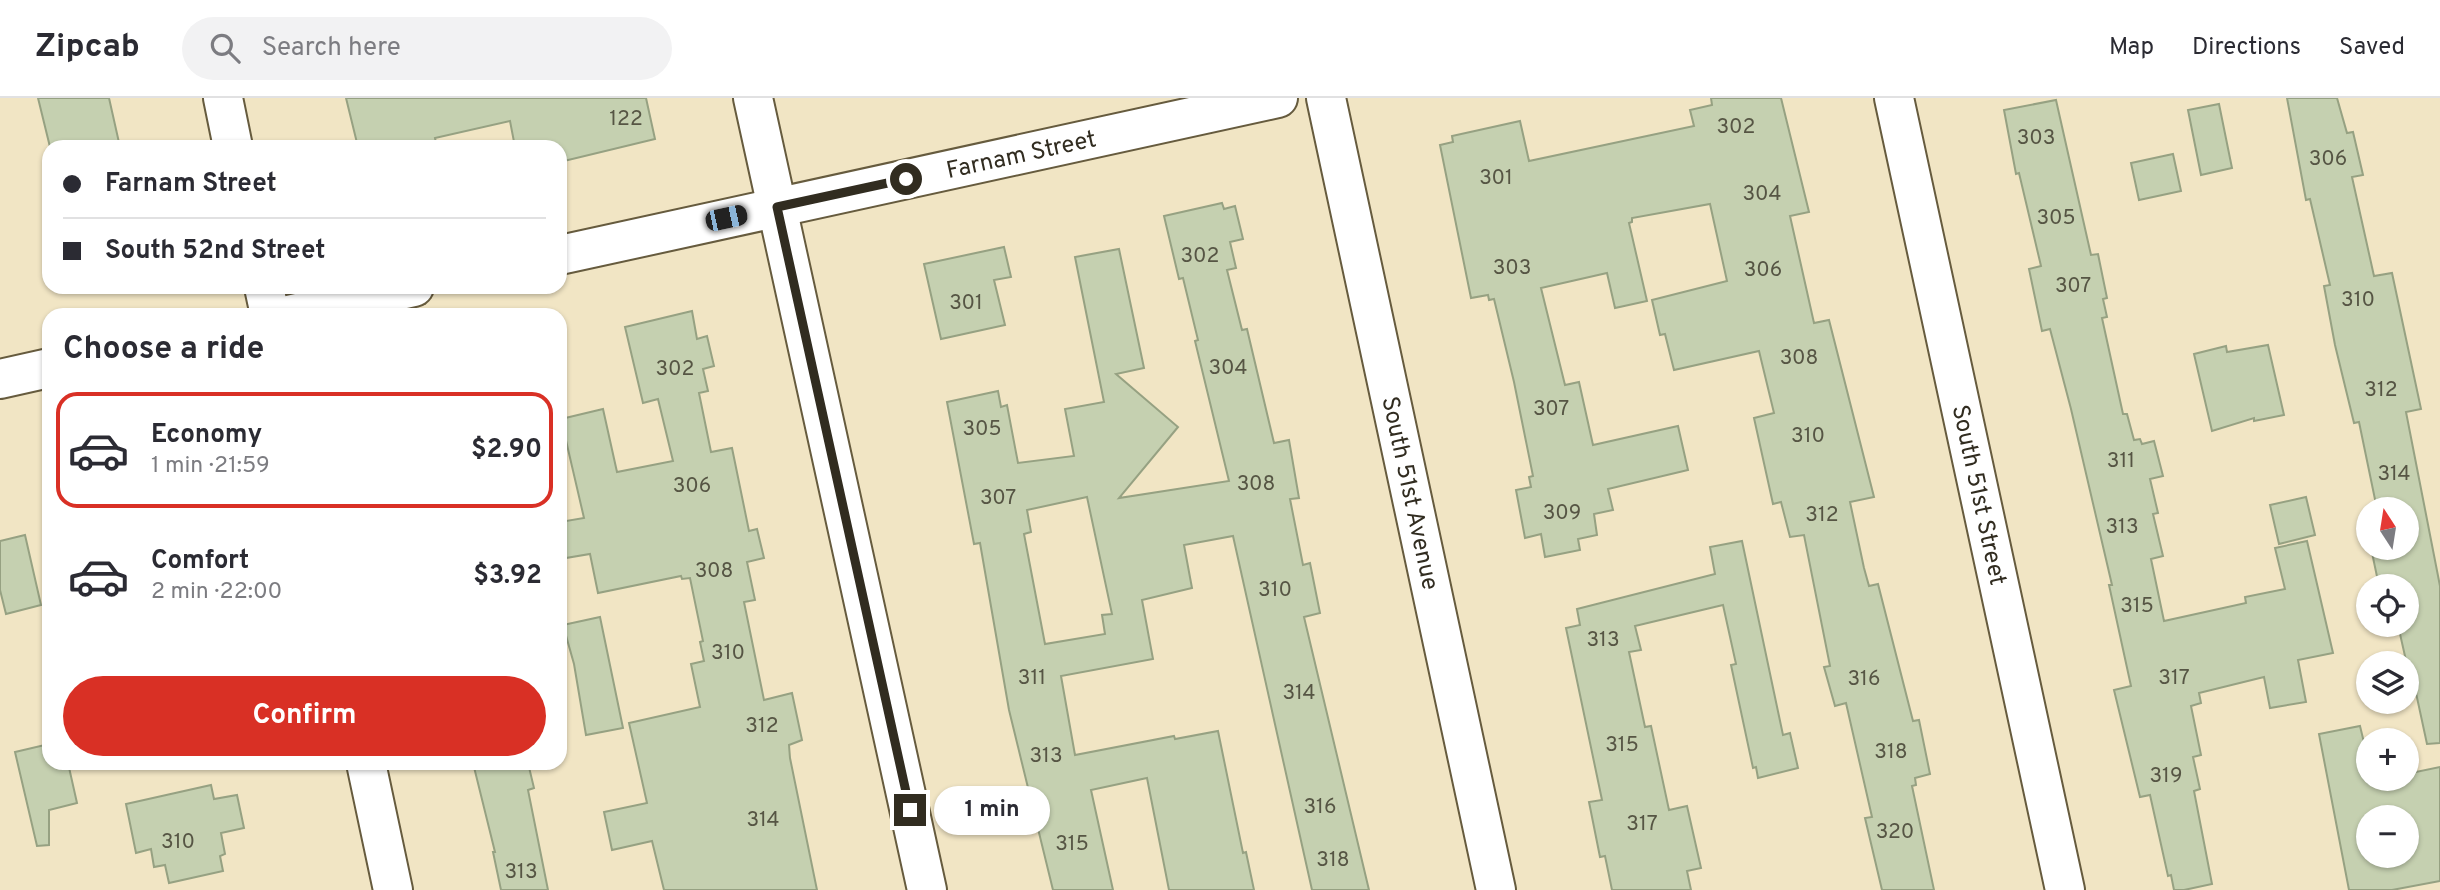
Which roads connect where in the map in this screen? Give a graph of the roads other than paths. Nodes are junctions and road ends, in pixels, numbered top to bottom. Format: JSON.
{"nodes":[{"id":1,"x":223,"y":98,"type":"edge"},
{"id":2,"x":753,"y":98,"type":"edge"},
{"id":3,"x":1278,"y":98,"type":"edge"},
{"id":4,"x":1326,"y":98,"type":"edge"},
{"id":5,"x":1894,"y":98,"type":"edge"},
{"id":6,"x":232,"y":140,"type":"edge"},
{"id":7,"x":777,"y":207,"type":"junction"},
{"id":8,"x":567,"y":253,"type":"edge"},
{"id":9,"x":382,"y":294,"type":"edge"},
{"id":10,"x":320,"y":308,"type":"edge"},
{"id":11,"x":42,"y":370,"type":"edge"},
{"id":12,"x":0,"y":379,"type":"edge"},
{"id":13,"x":367,"y":770,"type":"edge"},
{"id":14,"x":393,"y":890,"type":"edge"},
{"id":15,"x":927,"y":890,"type":"edge"},
{"id":16,"x":1496,"y":890,"type":"edge"},
{"id":17,"x":2065,"y":890,"type":"edge"}],
"edges":[{"from":1,"to":6,"type":"street"},
{"from":2,"to":7,"type":"street"},
{"from":3,"to":7,"type":"street","name":"Farnam Street"},
{"from":4,"to":16,"type":"street","name":"South 51st Avenue"},
{"from":5,"to":17,"type":"street","name":"South 51st Street"},
{"from":7,"to":8,"type":"street","name":"Farnam Street"},
{"from":7,"to":15,"type":"street"},
{"from":9,"to":10,"type":"street"},
{"from":11,"to":12,"type":"street"},
{"from":13,"to":14,"type":"street"}]}
